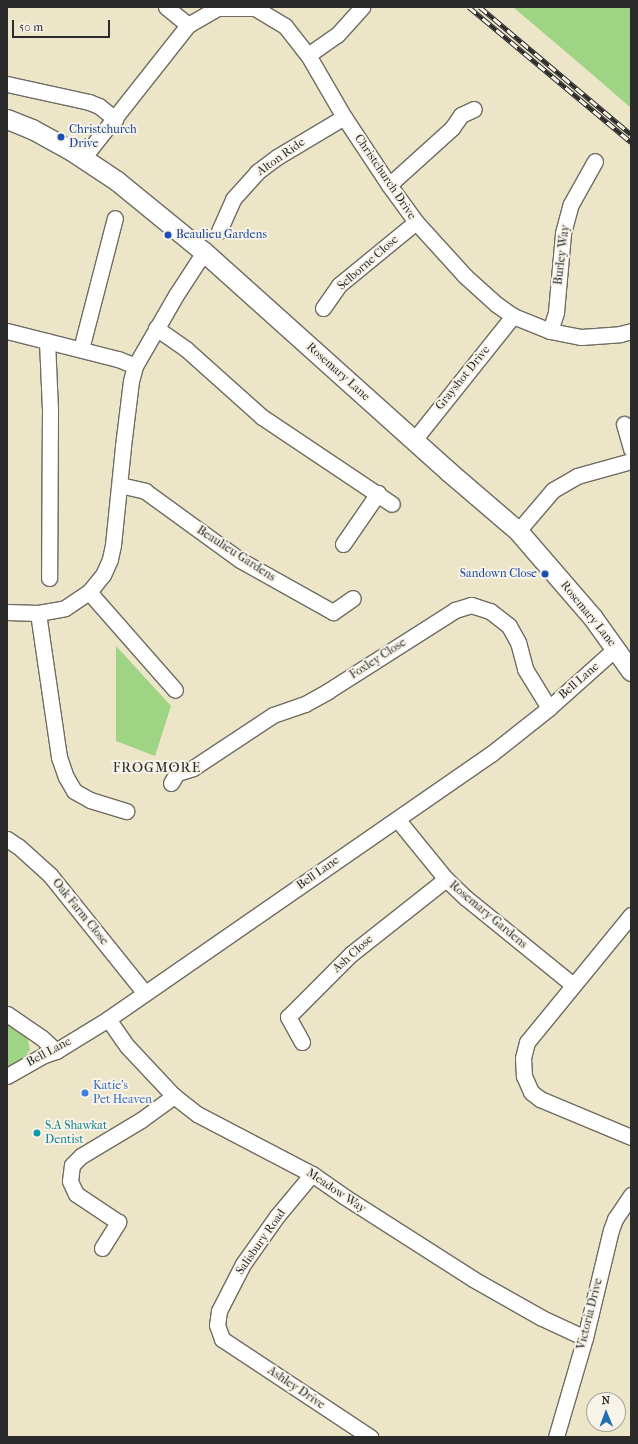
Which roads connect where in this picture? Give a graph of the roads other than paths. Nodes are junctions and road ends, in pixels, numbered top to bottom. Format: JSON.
{"nodes":[{"id":1,"x":166,"y":7,"type":"edge"},
{"id":2,"x":362,"y":7,"type":"edge"},
{"id":3,"x":188,"y":25,"type":"junction"},
{"id":4,"x":308,"y":55,"type":"junction"},
{"id":5,"x":7,"y":84,"type":"edge"},
{"id":6,"x":474,"y":109,"type":"dead end"},
{"id":7,"x":344,"y":117,"type":"junction"},
{"id":8,"x":7,"y":119,"type":"edge"},
{"id":9,"x":115,"y":119,"type":"junction"},
{"id":10,"x":84,"y":158,"type":"junction"},
{"id":11,"x":595,"y":161,"type":"dead end"},
{"id":12,"x":389,"y":185,"type":"junction"},
{"id":13,"x":115,"y":218,"type":"dead end"},
{"id":14,"x":416,"y":222,"type":"junction"},
{"id":15,"x":219,"y":231,"type":"dead end"},
{"id":16,"x":204,"y":252,"type":"junction"},
{"id":17,"x":324,"y":308,"type":"dead end"},
{"id":18,"x":513,"y":316,"type":"junction"},
{"id":19,"x":156,"y":328,"type":"junction"},
{"id":20,"x":7,"y":331,"type":"edge"},
{"id":21,"x":550,"y":331,"type":"junction"},
{"id":22,"x":631,"y":331,"type":"edge"},
{"id":23,"x":47,"y":341,"type":"junction"},
{"id":24,"x":82,"y":349,"type":"junction"},
{"id":25,"x":135,"y":366,"type":"junction"},
{"id":26,"x":624,"y":424,"type":"dead end"},
{"id":27,"x":414,"y":440,"type":"junction"},
{"id":28,"x":631,"y":449,"type":"edge"},
{"id":29,"x":631,"y":461,"type":"edge"},
{"id":30,"x":120,"y":484,"type":"junction"},
{"id":31,"x":378,"y":493,"type":"junction"},
{"id":32,"x":392,"y":504,"type":"dead end"},
{"id":33,"x":518,"y":531,"type":"junction"},
{"id":34,"x":343,"y":544,"type":"dead end"},
{"id":35,"x":49,"y":578,"type":"dead end"},
{"id":36,"x":89,"y":592,"type":"junction"},
{"id":37,"x":352,"y":598,"type":"dead end"},
{"id":38,"x":7,"y":612,"type":"edge"},
{"id":39,"x":38,"y":613,"type":"junction"},
{"id":40,"x":615,"y":649,"type":"junction"},
{"id":41,"x":631,"y":671,"type":"edge"},
{"id":42,"x":175,"y":690,"type":"dead end"},
{"id":43,"x":549,"y":708,"type":"junction"},
{"id":44,"x":171,"y":783,"type":"dead end"},
{"id":45,"x":126,"y":811,"type":"dead end"},
{"id":46,"x":397,"y":818,"type":"junction"},
{"id":47,"x":7,"y":839,"type":"edge"},
{"id":48,"x":446,"y":879,"type":"junction"},
{"id":49,"x":631,"y":915,"type":"edge"},
{"id":50,"x":573,"y":985,"type":"junction"},
{"id":51,"x":145,"y":993,"type":"junction"},
{"id":52,"x":7,"y":1014,"type":"edge"},
{"id":53,"x":108,"y":1019,"type":"junction"},
{"id":54,"x":302,"y":1042,"type":"dead end"},
{"id":55,"x":56,"y":1050,"type":"junction"},
{"id":56,"x":7,"y":1076,"type":"edge"},
{"id":57,"x":174,"y":1096,"type":"junction"},
{"id":58,"x":631,"y":1137,"type":"edge"},
{"id":59,"x":312,"y":1174,"type":"junction"},
{"id":60,"x":631,"y":1195,"type":"edge"},
{"id":61,"x":102,"y":1248,"type":"dead end"},
{"id":62,"x":585,"y":1338,"type":"junction"},
{"id":63,"x":222,"y":1339,"type":"joint"},
{"id":64,"x":370,"y":1437,"type":"edge"},
{"id":65,"x":556,"y":1437,"type":"edge"}],
"edges":[{"from":1,"to":3,"type":"street"},
{"from":2,"to":4,"type":"street"},
{"from":3,"to":4,"type":"street","name":"Christchurch Drive"},
{"from":3,"to":9,"type":"street","name":"Christchurch Drive"},
{"from":4,"to":7,"type":"street","name":"Christchurch Drive"},
{"from":5,"to":9,"type":"street"},
{"from":6,"to":12,"type":"street"},
{"from":7,"to":12,"type":"street","name":"Christchurch Drive"},
{"from":7,"to":15,"type":"street","name":"Alton Ride"},
{"from":8,"to":10,"type":"street","name":"Rosemary Lane"},
{"from":9,"to":10,"type":"street","name":"Christchurch Drive"},
{"from":10,"to":16,"type":"street","name":"Rosemary Lane"},
{"from":11,"to":21,"type":"street","name":"Burley Way"},
{"from":12,"to":14,"type":"street","name":"Christchurch Drive"},
{"from":13,"to":24,"type":"street"},
{"from":14,"to":17,"type":"street","name":"Selborne Close"},
{"from":14,"to":18,"type":"street","name":"Christchurch Drive"},
{"from":16,"to":19,"type":"street"},
{"from":16,"to":27,"type":"street","name":"Rosemary Lane"},
{"from":18,"to":21,"type":"street","name":"Christchurch Drive"},
{"from":18,"to":27,"type":"street","name":"Grayshot Drive"},
{"from":19,"to":25,"type":"street"},
{"from":19,"to":31,"type":"street"},
{"from":20,"to":23,"type":"street"},
{"from":21,"to":22,"type":"street","name":"Christchurch Drive"},
{"from":23,"to":24,"type":"street"},
{"from":23,"to":35,"type":"street"},
{"from":24,"to":25,"type":"street"},
{"from":25,"to":30,"type":"street"},
{"from":26,"to":28,"type":"street"},
{"from":27,"to":33,"type":"street","name":"Rosemary Lane"},
{"from":29,"to":33,"type":"street"},
{"from":30,"to":36,"type":"street"},
{"from":30,"to":37,"type":"street","name":"Beaulieu Gardens"},
{"from":31,"to":32,"type":"street"},
{"from":31,"to":34,"type":"street"},
{"from":33,"to":40,"type":"street","name":"Rosemary Lane"},
{"from":36,"to":39,"type":"street"},
{"from":36,"to":42,"type":"street"},
{"from":38,"to":39,"type":"street"},
{"from":39,"to":45,"type":"street"},
{"from":40,"to":41,"type":"street","name":"Rosemary Lane"},
{"from":40,"to":43,"type":"street","name":"Bell Lane"},
{"from":43,"to":44,"type":"street","name":"Foxley Close"},
{"from":43,"to":46,"type":"street","name":"Bell Lane"},
{"from":46,"to":48,"type":"street","name":"Rosemary Gardens"},
{"from":46,"to":51,"type":"street","name":"Bell Lane"},
{"from":47,"to":51,"type":"street","name":"Oak Farm Close"},
{"from":48,"to":50,"type":"street","name":"Rosemary Gardens"},
{"from":48,"to":54,"type":"street","name":"Ash Close"},
{"from":49,"to":50,"type":"street"},
{"from":50,"to":58,"type":"street"},
{"from":51,"to":53,"type":"street","name":"Bell Lane"},
{"from":52,"to":55,"type":"street"},
{"from":53,"to":55,"type":"street","name":"Bell Lane"},
{"from":53,"to":57,"type":"street","name":"Meadow Way"},
{"from":55,"to":56,"type":"street","name":"Bell Lane"},
{"from":57,"to":59,"type":"street","name":"Meadow Way"},
{"from":57,"to":61,"type":"street"},
{"from":59,"to":62,"type":"street","name":"Meadow Way"},
{"from":59,"to":63,"type":"street","name":"Salisbury Road"},
{"from":60,"to":62,"type":"street","name":"Victoria Drive"},
{"from":62,"to":65,"type":"street","name":"Victoria Drive"},
{"from":63,"to":64,"type":"street","name":"Ashley Drive"}]}
